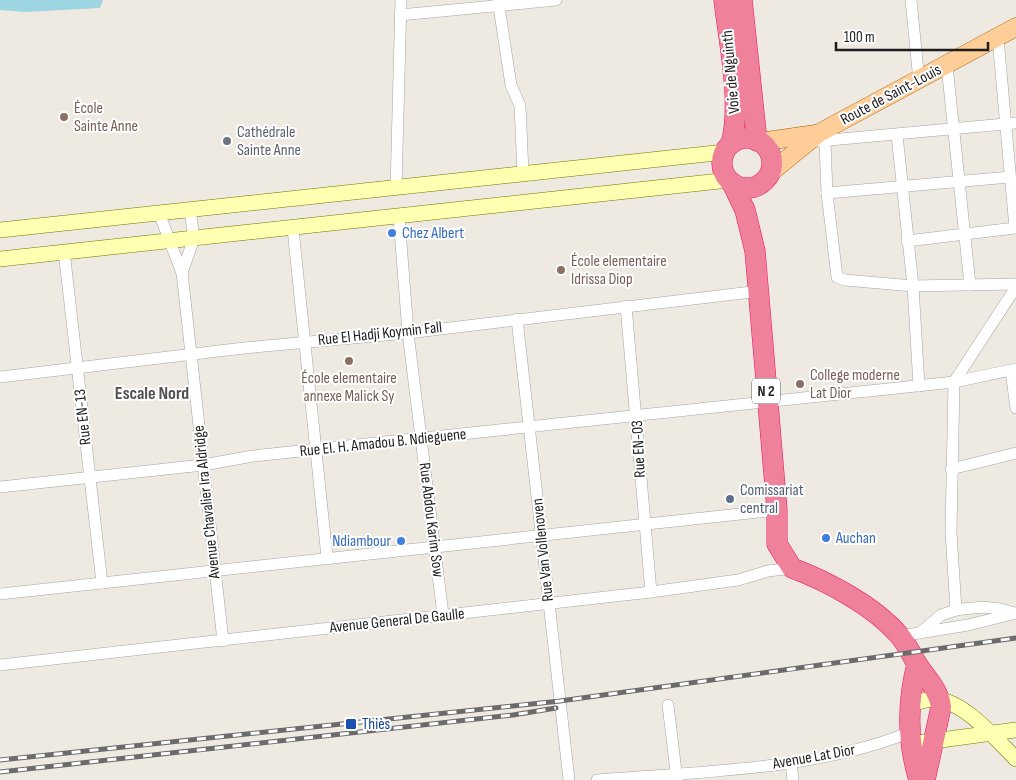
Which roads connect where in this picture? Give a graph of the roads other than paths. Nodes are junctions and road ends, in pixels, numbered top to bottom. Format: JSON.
{"nodes":[{"id":1,"x":401,"y":0,"type":"edge"},
{"id":2,"x":556,"y":0,"type":"edge"},
{"id":3,"x":724,"y":0,"type":"edge"},
{"id":4,"x":742,"y":0,"type":"edge"},
{"id":5,"x":911,"y":0,"type":"edge"},
{"id":6,"x":499,"y":3,"type":"edge"},
{"id":7,"x":400,"y":15,"type":"junction"},
{"id":8,"x":1016,"y":28,"type":"edge"},
{"id":9,"x":998,"y":38,"type":"junction"},
{"id":10,"x":947,"y":66,"type":"junction"},
{"id":11,"x":919,"y":81,"type":"junction"},
{"id":12,"x":1010,"y":123,"type":"edge"},
{"id":13,"x":953,"y":129,"type":"junction"},
{"id":14,"x":897,"y":135,"type":"junction"},
{"id":15,"x":818,"y":138,"type":"junction"},
{"id":16,"x":759,"y":142,"type":"junction"},
{"id":17,"x":728,"y":148,"type":"junction"},
{"id":18,"x":523,"y":173,"type":"junction"},
{"id":19,"x":768,"y":176,"type":"junction"},
{"id":20,"x":1010,"y":177,"type":"junction"},
{"id":21,"x":958,"y":180,"type":"junction"},
{"id":22,"x":730,"y":181,"type":"junction"},
{"id":23,"x":902,"y":186,"type":"junction"},
{"id":24,"x":396,"y":188,"type":"junction"},
{"id":25,"x":827,"y":193,"type":"junction"},
{"id":26,"x":190,"y":210,"type":"junction"},
{"id":27,"x":159,"y":213,"type":"junction"},
{"id":28,"x":399,"y":216,"type":"junction"},
{"id":29,"x":1016,"y":228,"type":"edge"},
{"id":30,"x":293,"y":229,"type":"junction"},
{"id":31,"x":0,"y":230,"type":"edge"},
{"id":32,"x":964,"y":235,"type":"junction"},
{"id":33,"x":1016,"y":235,"type":"edge"},
{"id":34,"x":194,"y":238,"type":"junction"},
{"id":35,"x":168,"y":240,"type":"junction"},
{"id":36,"x":907,"y":241,"type":"junction"},
{"id":37,"x":64,"y":251,"type":"junction"},
{"id":38,"x":756,"y":251,"type":"junction"},
{"id":39,"x":0,"y":259,"type":"edge"},
{"id":40,"x":182,"y":273,"type":"junction"},
{"id":41,"x":970,"y":285,"type":"junction"},
{"id":42,"x":1016,"y":285,"type":"edge"},
{"id":43,"x":913,"y":286,"type":"junction"},
{"id":44,"x":760,"y":290,"type":"junction"},
{"id":45,"x":626,"y":306,"type":"junction"},
{"id":46,"x":517,"y":319,"type":"junction"},
{"id":47,"x":408,"y":333,"type":"junction"},
{"id":48,"x":304,"y":342,"type":"junction"},
{"id":49,"x":191,"y":355,"type":"junction"},
{"id":50,"x":78,"y":368,"type":"junction"},
{"id":51,"x":1013,"y":370,"type":"edge"},
{"id":52,"x":0,"y":377,"type":"edge"},
{"id":53,"x":954,"y":382,"type":"junction"},
{"id":54,"x":918,"y":386,"type":"junction"},
{"id":55,"x":766,"y":401,"type":"junction"},
{"id":56,"x":1016,"y":408,"type":"edge"},
{"id":57,"x":637,"y":416,"type":"junction"},
{"id":58,"x":530,"y":428,"type":"junction"},
{"id":59,"x":420,"y":440,"type":"junction"},
{"id":60,"x":316,"y":450,"type":"junction"},
{"id":61,"x":1016,"y":453,"type":"edge"},
{"id":62,"x":203,"y":464,"type":"junction"},
{"id":63,"x":951,"y":469,"type":"junction"},
{"id":64,"x":90,"y":477,"type":"junction"},
{"id":65,"x":0,"y":487,"type":"edge"},
{"id":66,"x":777,"y":510,"type":"junction"},
{"id":67,"x":644,"y":524,"type":"junction"},
{"id":68,"x":541,"y":535,"type":"junction"},
{"id":69,"x":777,"y":538,"type":"junction"},
{"id":70,"x":434,"y":547,"type":"junction"},
{"id":71,"x":327,"y":557,"type":"junction"},
{"id":72,"x":797,"y":570,"type":"junction"},
{"id":73,"x":214,"y":571,"type":"junction"},
{"id":74,"x":768,"y":571,"type":"junction"},
{"id":75,"x":102,"y":583,"type":"junction"},
{"id":76,"x":651,"y":592,"type":"junction"},
{"id":77,"x":0,"y":594,"type":"edge"},
{"id":78,"x":549,"y":604,"type":"junction"},
{"id":79,"x":956,"y":610,"type":"junction"},
{"id":80,"x":1015,"y":613,"type":"edge"},
{"id":81,"x":443,"y":615,"type":"junction"},
{"id":82,"x":920,"y":633,"type":"junction"},
{"id":83,"x":900,"y":636,"type":"junction"},
{"id":84,"x":223,"y":641,"type":"junction"},
{"id":85,"x":917,"y":664,"type":"junction"},
{"id":86,"x":0,"y":666,"type":"edge"},
{"id":87,"x":941,"y":700,"type":"junction"},
{"id":88,"x":909,"y":704,"type":"junction"},
{"id":89,"x":668,"y":706,"type":"dead end"},
{"id":90,"x":1016,"y":730,"type":"edge"},
{"id":91,"x":992,"y":733,"type":"junction"},
{"id":92,"x":911,"y":738,"type":"junction"},
{"id":93,"x":932,"y":742,"type":"junction"},
{"id":94,"x":1016,"y":759,"type":"edge"},
{"id":95,"x":792,"y":763,"type":"junction"},
{"id":96,"x":676,"y":777,"type":"edge"},
{"id":97,"x":569,"y":780,"type":"edge"},
{"id":98,"x":597,"y":780,"type":"edge"},
{"id":99,"x":794,"y":780,"type":"edge"},
{"id":100,"x":919,"y":780,"type":"edge"},
{"id":101,"x":925,"y":780,"type":"edge"}],
"edges":[{"from":1,"to":7,"type":"street"},
{"from":2,"to":6,"type":"street"},
{"from":3,"to":17,"type":"highway","name":"Voie de Nguinth"},
{"from":4,"to":16,"type":"highway","name":"Voie de Nguinth"},
{"from":5,"to":11,"type":"street"},
{"from":6,"to":7,"type":"street"},
{"from":6,"to":18,"type":"street"},
{"from":7,"to":24,"type":"street"},
{"from":8,"to":9,"type":"main road","name":"Route de Saint-Louis"},
{"from":9,"to":10,"type":"main road","name":"Route de Saint-Louis"},
{"from":9,"to":12,"type":"street"},
{"from":10,"to":11,"type":"main road","name":"Route de Saint-Louis"},
{"from":10,"to":13,"type":"street"},
{"from":11,"to":15,"type":"main road","name":"Route de Saint-Louis"},
{"from":12,"to":13,"type":"street"},
{"from":12,"to":20,"type":"street"},
{"from":13,"to":14,"type":"street"},
{"from":13,"to":21,"type":"street"},
{"from":14,"to":15,"type":"street"},
{"from":14,"to":23,"type":"street"},
{"from":15,"to":16,"type":"main road"},
{"from":15,"to":19,"type":"main road"},
{"from":15,"to":25,"type":"street"},
{"from":16,"to":17,"type":"highway"},
{"from":16,"to":19,"type":"highway"},
{"from":17,"to":18,"type":"main road"},
{"from":17,"to":22,"type":"highway"},
{"from":18,"to":24,"type":"main road"},
{"from":19,"to":22,"type":"highway"},
{"from":19,"to":38,"type":"highway","number":"N 2"},
{"from":20,"to":21,"type":"street"},
{"from":20,"to":29,"type":"street"},
{"from":21,"to":23,"type":"street"},
{"from":21,"to":32,"type":"street"},
{"from":22,"to":28,"type":"main road"},
{"from":22,"to":38,"type":"highway","number":"N 2"},
{"from":23,"to":25,"type":"street"},
{"from":23,"to":36,"type":"street"},
{"from":24,"to":26,"type":"main road"},
{"from":25,"to":43,"type":"street"},
{"from":26,"to":27,"type":"main road"},
{"from":26,"to":34,"type":"street"},
{"from":27,"to":31,"type":"main road"},
{"from":27,"to":35,"type":"street"},
{"from":28,"to":30,"type":"main road"},
{"from":28,"to":47,"type":"street","name":"Rue Abdou Karim Sow"},
{"from":29,"to":32,"type":"street"},
{"from":29,"to":33,"type":"street"},
{"from":30,"to":34,"type":"main road"},
{"from":30,"to":48,"type":"street"},
{"from":32,"to":36,"type":"street"},
{"from":32,"to":41,"type":"street"},
{"from":34,"to":35,"type":"main road"},
{"from":34,"to":40,"type":"street"},
{"from":35,"to":37,"type":"main road"},
{"from":35,"to":40,"type":"street"},
{"from":36,"to":43,"type":"street"},
{"from":37,"to":39,"type":"main road"},
{"from":37,"to":50,"type":"street","name":"Rue EN-13"},
{"from":38,"to":44,"type":"highway","number":"N 2"},
{"from":40,"to":49,"type":"street","name":"Avenue Chavalier Ira Aldridge"},
{"from":41,"to":42,"type":"street"},
{"from":41,"to":43,"type":"street"},
{"from":42,"to":53,"type":"street"},
{"from":43,"to":54,"type":"street"},
{"from":44,"to":45,"type":"street","name":"Rue El Hadji Koymin Fall"},
{"from":44,"to":55,"type":"highway","number":"N 2"},
{"from":45,"to":46,"type":"street","name":"Rue El Hadji Koymin Fall"},
{"from":45,"to":57,"type":"street","name":"Rue EN-03"},
{"from":46,"to":47,"type":"street","name":"Rue El Hadji Koymin Fall"},
{"from":46,"to":58,"type":"street","name":"Rue Van Vollenoven"},
{"from":47,"to":48,"type":"street","name":"Rue El Hadji Koymin Fall"},
{"from":47,"to":59,"type":"street","name":"Rue Abdou Karim Sow"},
{"from":48,"to":49,"type":"street","name":"Rue El Hadji Koymin Fall"},
{"from":48,"to":60,"type":"street"},
{"from":49,"to":50,"type":"street","name":"Rue El Hadji Koymin Fall"},
{"from":49,"to":62,"type":"street","name":"Avenue Chavalier Ira Aldridge"},
{"from":50,"to":52,"type":"street","name":"Rue El Hadji Koymin Fall"},
{"from":50,"to":64,"type":"street","name":"Rue EN-13"},
{"from":51,"to":53,"type":"street","name":"Rue El. H. Amadou B. Ndieguene"},
{"from":51,"to":56,"type":"street"},
{"from":53,"to":54,"type":"street","name":"Rue El. H. Amadou B. Ndieguene"},
{"from":53,"to":63,"type":"street"},
{"from":54,"to":55,"type":"street","name":"Rue El. H. Amadou B. Ndieguene"},
{"from":55,"to":57,"type":"street","name":"Rue El. H. Amadou B. Ndieguene"},
{"from":55,"to":66,"type":"highway","number":"N 2"},
{"from":57,"to":58,"type":"street","name":"Rue El. H. Amadou B. Ndieguene"},
{"from":57,"to":67,"type":"street","name":"Rue EN-03"},
{"from":58,"to":59,"type":"street","name":"Rue El. H. Amadou B. Ndieguene"},
{"from":58,"to":68,"type":"street","name":"Rue Van Vollenoven"},
{"from":59,"to":60,"type":"street","name":"Rue El. H. Amadou B. Ndieguene"},
{"from":59,"to":70,"type":"street","name":"Rue Abdou Karim Sow"},
{"from":60,"to":62,"type":"street","name":"Rue El. H. Amadou B. Ndieguene"},
{"from":60,"to":71,"type":"street"},
{"from":61,"to":63,"type":"street"},
{"from":62,"to":64,"type":"street","name":"Rue El. H. Amadou B. Ndieguene"},
{"from":62,"to":73,"type":"street","name":"Avenue Chavalier Ira Aldridge"},
{"from":63,"to":79,"type":"street"},
{"from":64,"to":65,"type":"street","name":"Rue El. H. Amadou B. Ndieguene"},
{"from":64,"to":75,"type":"street","name":"Rue EN-13"},
{"from":66,"to":67,"type":"street"},
{"from":66,"to":69,"type":"highway","number":"N 2"},
{"from":67,"to":68,"type":"street"},
{"from":67,"to":76,"type":"street","name":"Rue EN-03"},
{"from":68,"to":70,"type":"street"},
{"from":68,"to":78,"type":"street","name":"Rue Van Vollenoven"},
{"from":69,"to":72,"type":"highway"},
{"from":69,"to":74,"type":"street"},
{"from":70,"to":71,"type":"street"},
{"from":70,"to":81,"type":"street","name":"Rue Abdou Karim Sow"},
{"from":71,"to":73,"type":"street"},
{"from":72,"to":74,"type":"street","name":"Avenue General De Gaulle"},
{"from":72,"to":83,"type":"highway"},
{"from":73,"to":75,"type":"street"},
{"from":73,"to":84,"type":"street","name":"Avenue Chavalier Ira Aldridge"},
{"from":74,"to":76,"type":"street","name":"Avenue General De Gaulle"},
{"from":75,"to":77,"type":"street"},
{"from":76,"to":78,"type":"street","name":"Avenue General De Gaulle"},
{"from":78,"to":81,"type":"street","name":"Avenue General De Gaulle"},
{"from":78,"to":97,"type":"street","name":"Rue Van Vollenoven"},
{"from":79,"to":80,"type":"street"},
{"from":79,"to":82,"type":"street"},
{"from":80,"to":82,"type":"street"},
{"from":81,"to":84,"type":"street","name":"Avenue General De Gaulle"},
{"from":82,"to":83,"type":"street"},
{"from":83,"to":85,"type":"highway"},
{"from":84,"to":86,"type":"street","name":"Avenue General De Gaulle"},
{"from":85,"to":87,"type":"highway"},
{"from":85,"to":88,"type":"highway"},
{"from":87,"to":88,"type":"main road"},
{"from":87,"to":91,"type":"main road"},
{"from":87,"to":93,"type":"highway"},
{"from":88,"to":92,"type":"highway"},
{"from":89,"to":96,"type":"street"},
{"from":90,"to":91,"type":"main road"},
{"from":91,"to":93,"type":"main road"},
{"from":91,"to":94,"type":"main road"},
{"from":92,"to":93,"type":"main road"},
{"from":92,"to":95,"type":"street","name":"Avenue Lat Dior"},
{"from":92,"to":100,"type":"highway"},
{"from":93,"to":101,"type":"highway"},
{"from":95,"to":96,"type":"street","name":"Avenue Lat Dior"},
{"from":95,"to":99,"type":"street"},
{"from":96,"to":98,"type":"street","name":"Avenue Lat Dior"}]}
